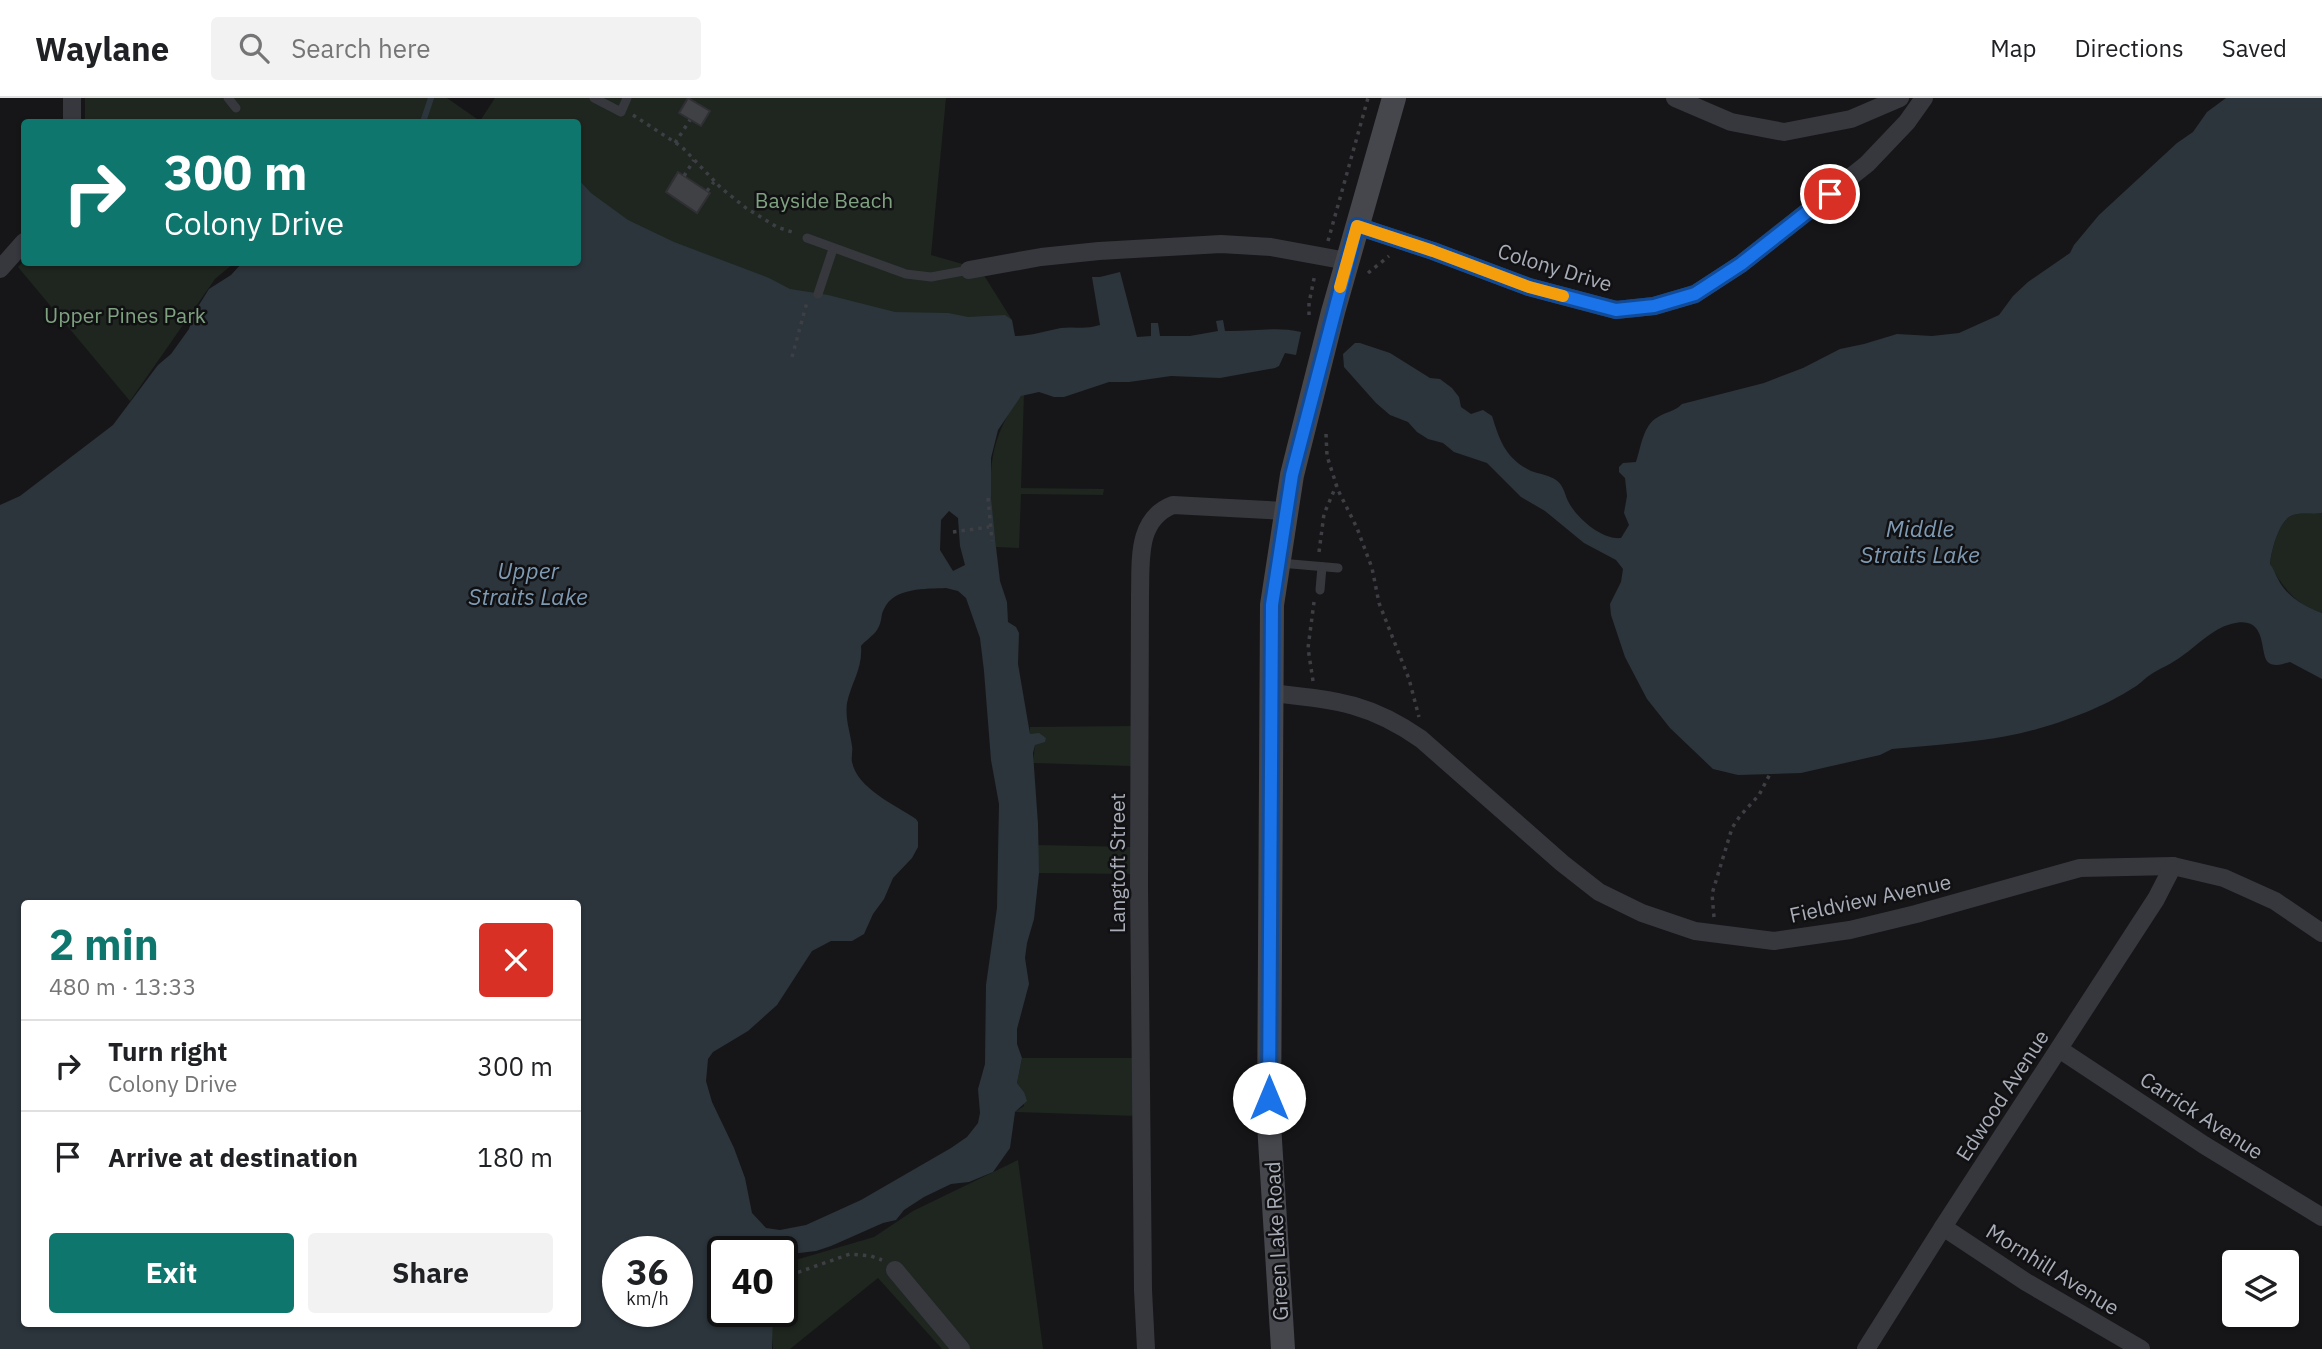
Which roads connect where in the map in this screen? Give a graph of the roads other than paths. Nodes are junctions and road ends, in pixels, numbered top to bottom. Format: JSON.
{"nodes":[{"id":1,"x":72,"y":98,"type":"edge"},
{"id":2,"x":228,"y":98,"type":"edge"},
{"id":3,"x":594,"y":98,"type":"edge"},
{"id":4,"x":627,"y":98,"type":"edge"},
{"id":5,"x":1394,"y":98,"type":"edge"},
{"id":6,"x":1675,"y":98,"type":"edge"},
{"id":7,"x":1900,"y":98,"type":"edge"},
{"id":8,"x":1924,"y":98,"type":"edge"},
{"id":9,"x":236,"y":108,"type":"dead end"},
{"id":10,"x":72,"y":119,"type":"edge"},
{"id":11,"x":1357,"y":226,"type":"junction"},
{"id":12,"x":807,"y":238,"type":"road end"},
{"id":13,"x":21,"y":245,"type":"edge"},
{"id":14,"x":833,"y":249,"type":"junction"},
{"id":15,"x":1356,"y":268,"type":"junction"},
{"id":16,"x":0,"y":269,"type":"edge"},
{"id":17,"x":969,"y":270,"type":"joint"},
{"id":18,"x":814,"y":292,"type":"road end"},
{"id":19,"x":1286,"y":511,"type":"junction"},
{"id":20,"x":1279,"y":563,"type":"junction"},
{"id":21,"x":1322,"y":567,"type":"junction"},
{"id":22,"x":1338,"y":568,"type":"dead end"},
{"id":23,"x":1320,"y":590,"type":"dead end"},
{"id":24,"x":1272,"y":693,"type":"junction"},
{"id":25,"x":2173,"y":866,"type":"junction"},
{"id":26,"x":2322,"y":933,"type":"edge"},
{"id":27,"x":2059,"y":1049,"type":"junction"},
{"id":28,"x":2322,"y":1217,"type":"edge"},
{"id":29,"x":1942,"y":1227,"type":"junction"},
{"id":30,"x":895,"y":1270,"type":"road end"},
{"id":31,"x":961,"y":1349,"type":"edge"},
{"id":32,"x":1146,"y":1349,"type":"edge"},
{"id":33,"x":1283,"y":1349,"type":"edge"},
{"id":34,"x":1866,"y":1349,"type":"edge"},
{"id":35,"x":2141,"y":1349,"type":"edge"}],
"edges":[{"from":1,"to":10,"type":"street"},
{"from":2,"to":9,"type":"lane"},
{"from":3,"to":4,"type":"lane"},
{"from":5,"to":11,"type":"street","name":"Green Lake Road"},
{"from":6,"to":7,"type":"street"},
{"from":8,"to":11,"type":"street","name":"Colony Drive"},
{"from":11,"to":15,"type":"street","name":"Green Lake Road"},
{"from":12,"to":14,"type":"lane"},
{"from":13,"to":16,"type":"street"},
{"from":14,"to":17,"type":"lane"},
{"from":14,"to":18,"type":"lane"},
{"from":15,"to":17,"type":"street"},
{"from":15,"to":19,"type":"street","name":"Green Lake Road"},
{"from":19,"to":20,"type":"street","name":"Green Lake Road"},
{"from":19,"to":32,"type":"street","name":"Langtoft Street"},
{"from":20,"to":21,"type":"lane"},
{"from":20,"to":24,"type":"street","name":"Green Lake Road"},
{"from":21,"to":22,"type":"lane"},
{"from":21,"to":23,"type":"lane"},
{"from":24,"to":25,"type":"street","name":"Fieldview Avenue"},
{"from":24,"to":33,"type":"street","name":"Green Lake Road"},
{"from":25,"to":26,"type":"street","name":"Fieldview Avenue"},
{"from":25,"to":27,"type":"street","name":"Edwood Avenue"},
{"from":27,"to":28,"type":"street","name":"Carrick Avenue"},
{"from":27,"to":29,"type":"street","name":"Edwood Avenue"},
{"from":29,"to":34,"type":"street","name":"Edwood Avenue"},
{"from":29,"to":35,"type":"street","name":"Mornhill Avenue"},
{"from":30,"to":31,"type":"street"}]}
